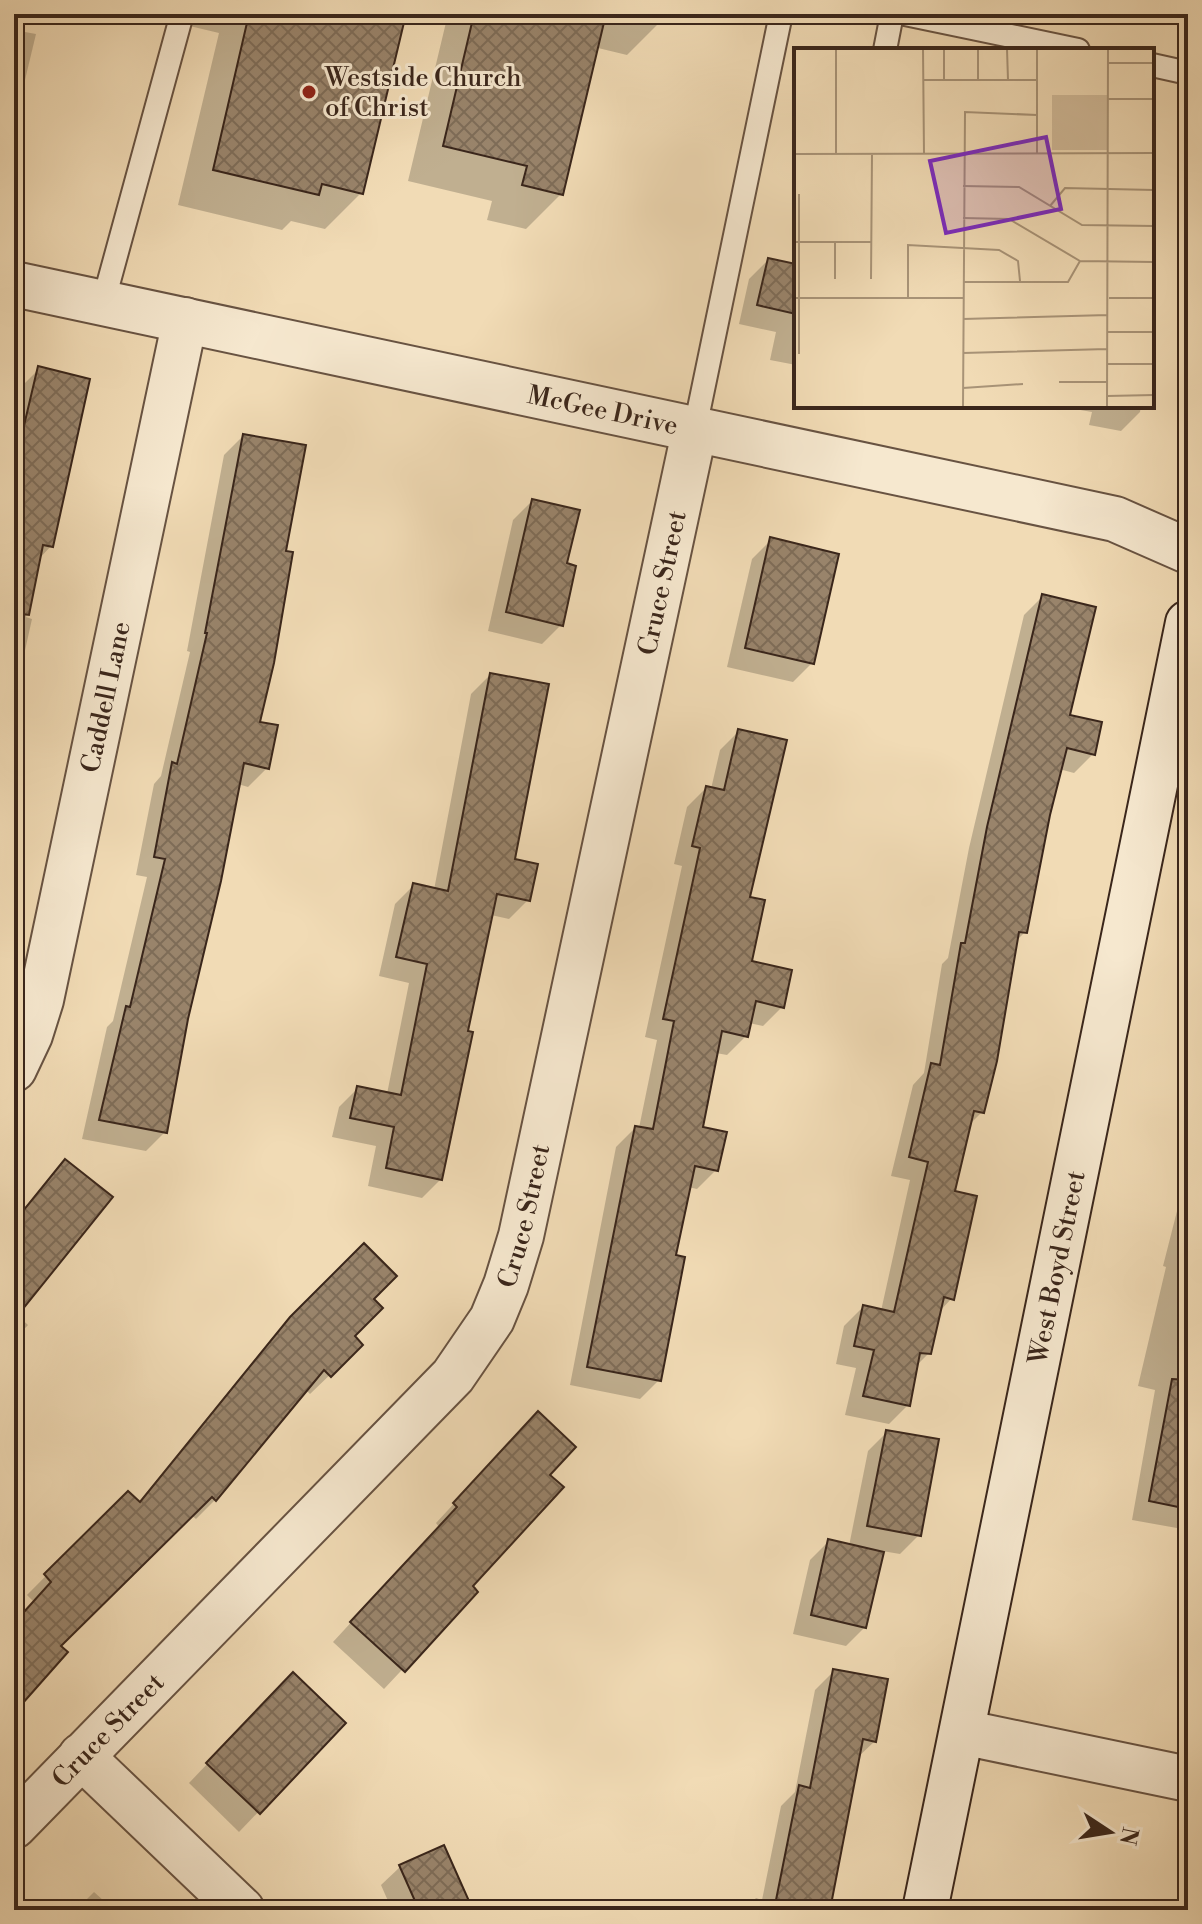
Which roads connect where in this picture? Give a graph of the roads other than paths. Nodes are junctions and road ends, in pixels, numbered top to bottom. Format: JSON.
{"nodes":[{"id":1,"x":182,"y":14,"type":"edge"},
{"id":2,"x":781,"y":14,"type":"edge"},
{"id":3,"x":892,"y":14,"type":"edge"},
{"id":4,"x":905,"y":14,"type":"edge"},
{"id":5,"x":885,"y":48,"type":"edge"},
{"id":6,"x":1068,"y":48,"type":"edge"},
{"id":7,"x":1154,"y":65,"type":"edge"},
{"id":8,"x":1188,"y":73,"type":"edge"},
{"id":9,"x":14,"y":284,"type":"edge"},
{"id":10,"x":103,"y":303,"type":"junction"},
{"id":11,"x":185,"y":320,"type":"junction"},
{"id":12,"x":695,"y":428,"type":"junction"},
{"id":13,"x":1188,"y":551,"type":"edge"},
{"id":14,"x":1188,"y":623,"type":"edge"},
{"id":15,"x":14,"y":1069,"type":"edge"},
{"id":16,"x":962,"y":1732,"type":"junction"},
{"id":17,"x":81,"y":1756,"type":"junction"},
{"id":18,"x":1188,"y":1779,"type":"edge"},
{"id":19,"x":14,"y":1826,"type":"edge"},
{"id":20,"x":242,"y":1910,"type":"edge"},
{"id":21,"x":925,"y":1910,"type":"edge"}],
"edges":[{"from":1,"to":10,"type":"lane"},
{"from":2,"to":12,"type":"lane"},
{"from":3,"to":5,"type":"lane"},
{"from":4,"to":6,"type":"lane"},
{"from":7,"to":8,"type":"lane"},
{"from":9,"to":10,"type":"street","name":"McGee Drive"},
{"from":10,"to":11,"type":"street","name":"McGee Drive"},
{"from":11,"to":12,"type":"street","name":"McGee Drive"},
{"from":11,"to":15,"type":"street","name":"Caddell Lane"},
{"from":12,"to":13,"type":"street","name":"McGee Drive"},
{"from":12,"to":17,"type":"street","name":"Cruce Street"},
{"from":14,"to":16,"type":"street","name":"West Boyd Street"},
{"from":16,"to":18,"type":"street"},
{"from":16,"to":21,"type":"street","name":"West Boyd Street"},
{"from":17,"to":19,"type":"street","name":"Cruce Street"},
{"from":17,"to":20,"type":"street"}]}
